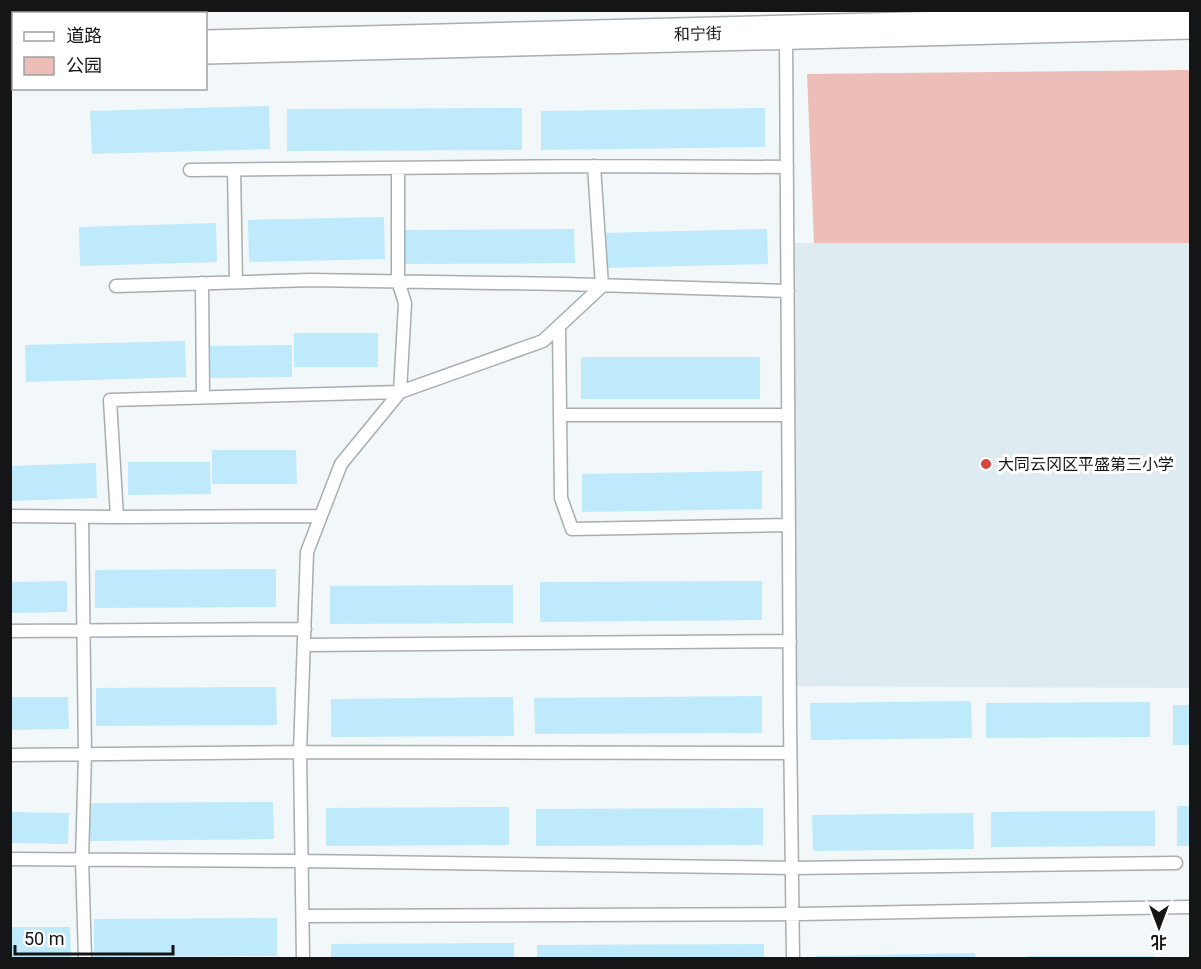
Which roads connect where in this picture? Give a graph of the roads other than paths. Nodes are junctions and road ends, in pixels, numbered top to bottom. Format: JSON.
{"nodes":[{"id":1,"x":1191,"y":22,"type":"edge"},
{"id":2,"x":786,"y":32,"type":"junction"},
{"id":3,"x":207,"y":47,"type":"edge"},
{"id":4,"x":594,"y":166,"type":"junction"},
{"id":5,"x":787,"y":167,"type":"junction"},
{"id":6,"x":398,"y":168,"type":"junction"},
{"id":7,"x":234,"y":170,"type":"junction"},
{"id":8,"x":190,"y":171,"type":"dead end"},
{"id":9,"x":398,"y":281,"type":"junction"},
{"id":10,"x":236,"y":282,"type":"junction"},
{"id":11,"x":202,"y":283,"type":"junction"},
{"id":12,"x":116,"y":286,"type":"dead end"},
{"id":13,"x":602,"y":286,"type":"junction"},
{"id":14,"x":788,"y":291,"type":"junction"},
{"id":15,"x":559,"y":326,"type":"junction"},
{"id":16,"x":400,"y":392,"type":"junction"},
{"id":17,"x":203,"y":397,"type":"junction"},
{"id":18,"x":560,"y":415,"type":"junction"},
{"id":19,"x":788,"y":415,"type":"junction"},
{"id":20,"x":10,"y":516,"type":"edge"},
{"id":21,"x":321,"y":516,"type":"junction"},
{"id":22,"x":82,"y":517,"type":"junction"},
{"id":23,"x":117,"y":517,"type":"junction"},
{"id":24,"x":789,"y":525,"type":"junction"},
{"id":25,"x":304,"y":629,"type":"junction"},
{"id":26,"x":10,"y":631,"type":"edge"},
{"id":27,"x":83,"y":632,"type":"junction"},
{"id":28,"x":790,"y":641,"type":"junction"},
{"id":29,"x":304,"y":645,"type":"junction"},
{"id":30,"x":300,"y":752,"type":"junction"},
{"id":31,"x":790,"y":753,"type":"junction"},
{"id":32,"x":85,"y":754,"type":"junction"},
{"id":33,"x":10,"y":755,"type":"edge"},
{"id":34,"x":10,"y":859,"type":"edge"},
{"id":35,"x":82,"y":859,"type":"junction"},
{"id":36,"x":302,"y":861,"type":"junction"},
{"id":37,"x":1176,"y":863,"type":"dead end"},
{"id":38,"x":792,"y":868,"type":"junction"},
{"id":39,"x":1191,"y":907,"type":"edge"},
{"id":40,"x":793,"y":914,"type":"junction"},
{"id":41,"x":303,"y":916,"type":"junction"},
{"id":42,"x":85,"y":958,"type":"edge"},
{"id":43,"x":303,"y":958,"type":"edge"},
{"id":44,"x":794,"y":958,"type":"edge"}],
"edges":[{"from":1,"to":2,"type":"main road","name":"和宁街"},
{"from":2,"to":3,"type":"main road","name":"和宁街"},
{"from":2,"to":5,"type":"lane"},
{"from":4,"to":5,"type":"lane"},
{"from":4,"to":6,"type":"lane"},
{"from":4,"to":13,"type":"lane"},
{"from":5,"to":14,"type":"lane"},
{"from":6,"to":7,"type":"lane"},
{"from":6,"to":9,"type":"lane"},
{"from":7,"to":8,"type":"lane"},
{"from":7,"to":10,"type":"lane"},
{"from":9,"to":10,"type":"lane"},
{"from":9,"to":13,"type":"lane"},
{"from":9,"to":16,"type":"lane"},
{"from":10,"to":11,"type":"lane"},
{"from":11,"to":12,"type":"lane"},
{"from":11,"to":17,"type":"lane"},
{"from":13,"to":14,"type":"lane"},
{"from":13,"to":15,"type":"lane"},
{"from":14,"to":19,"type":"lane"},
{"from":15,"to":16,"type":"lane"},
{"from":15,"to":18,"type":"lane"},
{"from":16,"to":17,"type":"lane"},
{"from":16,"to":21,"type":"lane"},
{"from":17,"to":23,"type":"lane"},
{"from":18,"to":19,"type":"lane"},
{"from":18,"to":24,"type":"lane"},
{"from":19,"to":24,"type":"lane"},
{"from":20,"to":22,"type":"lane"},
{"from":21,"to":23,"type":"lane"},
{"from":21,"to":25,"type":"lane"},
{"from":22,"to":23,"type":"lane"},
{"from":22,"to":27,"type":"lane"},
{"from":24,"to":28,"type":"lane"},
{"from":25,"to":27,"type":"lane"},
{"from":25,"to":29,"type":"lane"},
{"from":26,"to":27,"type":"lane"},
{"from":27,"to":32,"type":"lane"},
{"from":28,"to":29,"type":"lane"},
{"from":28,"to":31,"type":"lane"},
{"from":29,"to":30,"type":"lane"},
{"from":30,"to":31,"type":"lane"},
{"from":30,"to":32,"type":"lane"},
{"from":30,"to":36,"type":"lane"},
{"from":31,"to":38,"type":"lane"},
{"from":32,"to":33,"type":"lane"},
{"from":32,"to":35,"type":"lane"},
{"from":34,"to":35,"type":"lane"},
{"from":35,"to":36,"type":"lane"},
{"from":35,"to":42,"type":"lane"},
{"from":36,"to":38,"type":"lane"},
{"from":36,"to":41,"type":"lane"},
{"from":37,"to":38,"type":"lane"},
{"from":38,"to":40,"type":"lane"},
{"from":39,"to":40,"type":"lane"},
{"from":40,"to":41,"type":"lane"},
{"from":40,"to":44,"type":"lane"},
{"from":41,"to":43,"type":"lane"}]}
